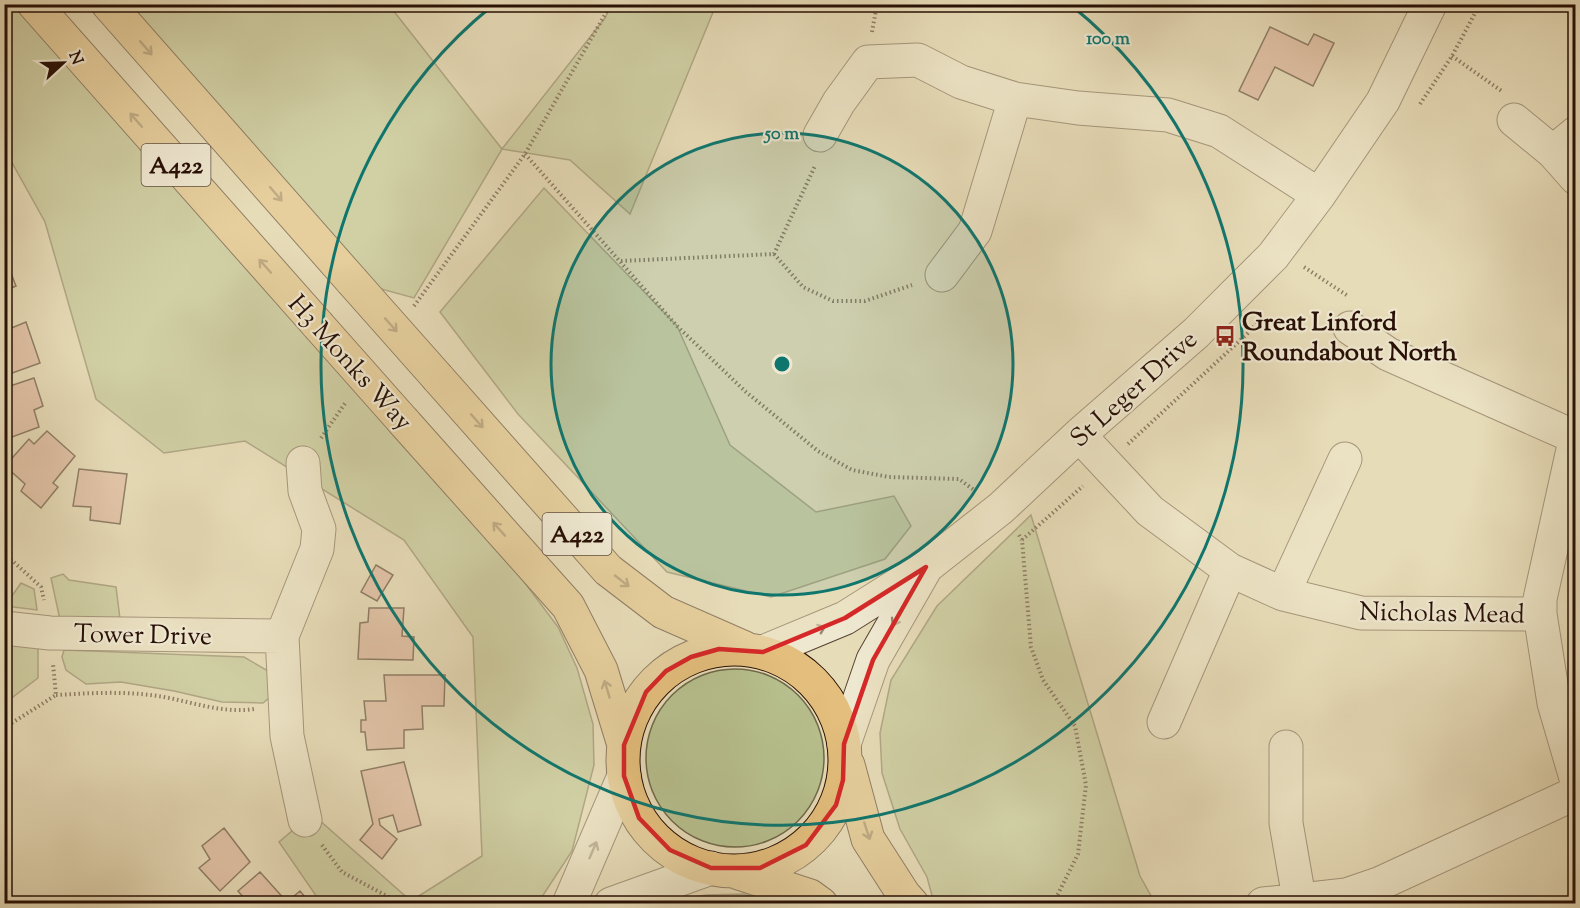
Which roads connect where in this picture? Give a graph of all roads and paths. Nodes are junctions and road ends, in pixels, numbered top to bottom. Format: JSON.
{"nodes":[{"id":1,"x":34,"y":4,"type":"edge"},
{"id":2,"x":108,"y":4,"type":"edge"},
{"id":3,"x":611,"y":4,"type":"edge"},
{"id":4,"x":1430,"y":4,"type":"edge"},
{"id":5,"x":1452,"y":56,"type":"dead end"},
{"id":6,"x":1015,"y":99,"type":"junction"},
{"id":7,"x":1514,"y":120,"type":"joint"},
{"id":8,"x":1564,"y":142,"type":"edge"},
{"id":9,"x":819,"y":147,"type":"joint"},
{"id":10,"x":525,"y":154,"type":"junction"},
{"id":11,"x":1575,"y":178,"type":"edge"},
{"id":12,"x":1319,"y":195,"type":"junction"},
{"id":13,"x":774,"y":254,"type":"junction"},
{"id":14,"x":620,"y":261,"type":"junction"},
{"id":15,"x":942,"y":275,"type":"joint"},
{"id":16,"x":409,"y":313,"type":"dead end"},
{"id":17,"x":1350,"y":328,"type":"dead end"},
{"id":18,"x":349,"y":397,"type":"dead end"},
{"id":19,"x":1079,"y":435,"type":"junction"},
{"id":20,"x":1575,"y":436,"type":"edge"},
{"id":21,"x":1346,"y":459,"type":"dead end"},
{"id":22,"x":303,"y":463,"type":"joint"},
{"id":23,"x":1001,"y":508,"type":"junction"},
{"id":24,"x":926,"y":567,"type":"junction"},
{"id":25,"x":1230,"y":570,"type":"junction"},
{"id":26,"x":1283,"y":594,"type":"junction"},
{"id":27,"x":1540,"y":614,"type":"junction"},
{"id":28,"x":4,"y":628,"type":"edge"},
{"id":29,"x":282,"y":636,"type":"junction"},
{"id":30,"x":755,"y":650,"type":"junction"},
{"id":31,"x":56,"y":695,"type":"dead end"},
{"id":32,"x":285,"y":704,"type":"junction"},
{"id":33,"x":1164,"y":722,"type":"dead end"},
{"id":34,"x":1286,"y":747,"type":"dead end"},
{"id":35,"x":845,"y":750,"type":"junction"},
{"id":36,"x":624,"y":760,"type":"junction"},
{"id":37,"x":1575,"y":778,"type":"edge"},
{"id":38,"x":1575,"y":793,"type":"edge"},
{"id":39,"x":304,"y":820,"type":"joint"},
{"id":40,"x":723,"y":870,"type":"junction"},
{"id":41,"x":1299,"y":898,"type":"junction"},
{"id":42,"x":1347,"y":899,"type":"edge"},
{"id":43,"x":402,"y":903,"type":"edge"},
{"id":44,"x":570,"y":903,"type":"edge"},
{"id":45,"x":610,"y":903,"type":"edge"},
{"id":46,"x":821,"y":903,"type":"edge"},
{"id":47,"x":912,"y":903,"type":"edge"},
{"id":48,"x":1053,"y":903,"type":"edge"},
{"id":49,"x":1263,"y":903,"type":"edge"}],
"edges":[{"from":36,"to":1,"type":"main road","name":"H3 Monks Way","number":"A422","one_way":true,"bridge":true},
{"from":2,"to":30,"type":"main road","number":"A422","one_way":true,"bridge":true},
{"from":3,"to":10,"type":"path"},
{"from":4,"to":12,"type":"street","name":"St Leger Drive"},
{"from":5,"to":7,"type":"path"},
{"from":6,"to":9,"type":"street"},
{"from":6,"to":12,"type":"street"},
{"from":6,"to":15,"type":"street"},
{"from":7,"to":8,"type":"street"},
{"from":8,"to":11,"type":"street"},
{"from":9,"to":13,"type":"path"},
{"from":10,"to":14,"type":"path"},
{"from":10,"to":16,"type":"path"},
{"from":12,"to":19,"type":"street","name":"St Leger Drive"},
{"from":13,"to":14,"type":"path"},
{"from":13,"to":15,"type":"path"},
{"from":14,"to":23,"type":"path"},
{"from":17,"to":20,"type":"street","name":"Nicholas Mead"},
{"from":18,"to":22,"type":"path"},
{"from":19,"to":23,"type":"street","name":"St Leger Drive"},
{"from":19,"to":25,"type":"street","name":"Nicholas Mead"},
{"from":20,"to":27,"type":"street","name":"Nicholas Mead"},
{"from":21,"to":26,"type":"street"},
{"from":22,"to":29,"type":"street"},
{"from":23,"to":24,"type":"street","name":"St Leger Drive"},
{"from":23,"to":48,"type":"path"},
{"from":30,"to":24,"type":"street","name":"St Leger Drive","one_way":true},
{"from":24,"to":35,"type":"street","name":"St Leger Drive","one_way":true},
{"from":25,"to":26,"type":"street","name":"Nicholas Mead"},
{"from":25,"to":33,"type":"street"},
{"from":26,"to":27,"type":"street","name":"Nicholas Mead"},
{"from":27,"to":37,"type":"street","name":"Nicholas Mead"},
{"from":28,"to":29,"type":"street","name":"Tower Drive"},
{"from":29,"to":32,"type":"street"},
{"from":30,"to":35,"type":"main road"},
{"from":30,"to":36,"type":"main road"},
{"from":31,"to":32,"type":"path"},
{"from":32,"to":39,"type":"street"},
{"from":34,"to":41,"type":"street"},
{"from":35,"to":40,"type":"main road"},
{"from":35,"to":47,"type":"main road","one_way":true},
{"from":36,"to":40,"type":"main road","name":"H3 Monks Way"},
{"from":44,"to":36,"type":"street","one_way":true},
{"from":38,"to":42,"type":"street"},
{"from":39,"to":43,"type":"path"},
{"from":40,"to":45,"type":"street"},
{"from":40,"to":46,"type":"main road"},
{"from":41,"to":42,"type":"street"},
{"from":41,"to":49,"type":"street"}]}
